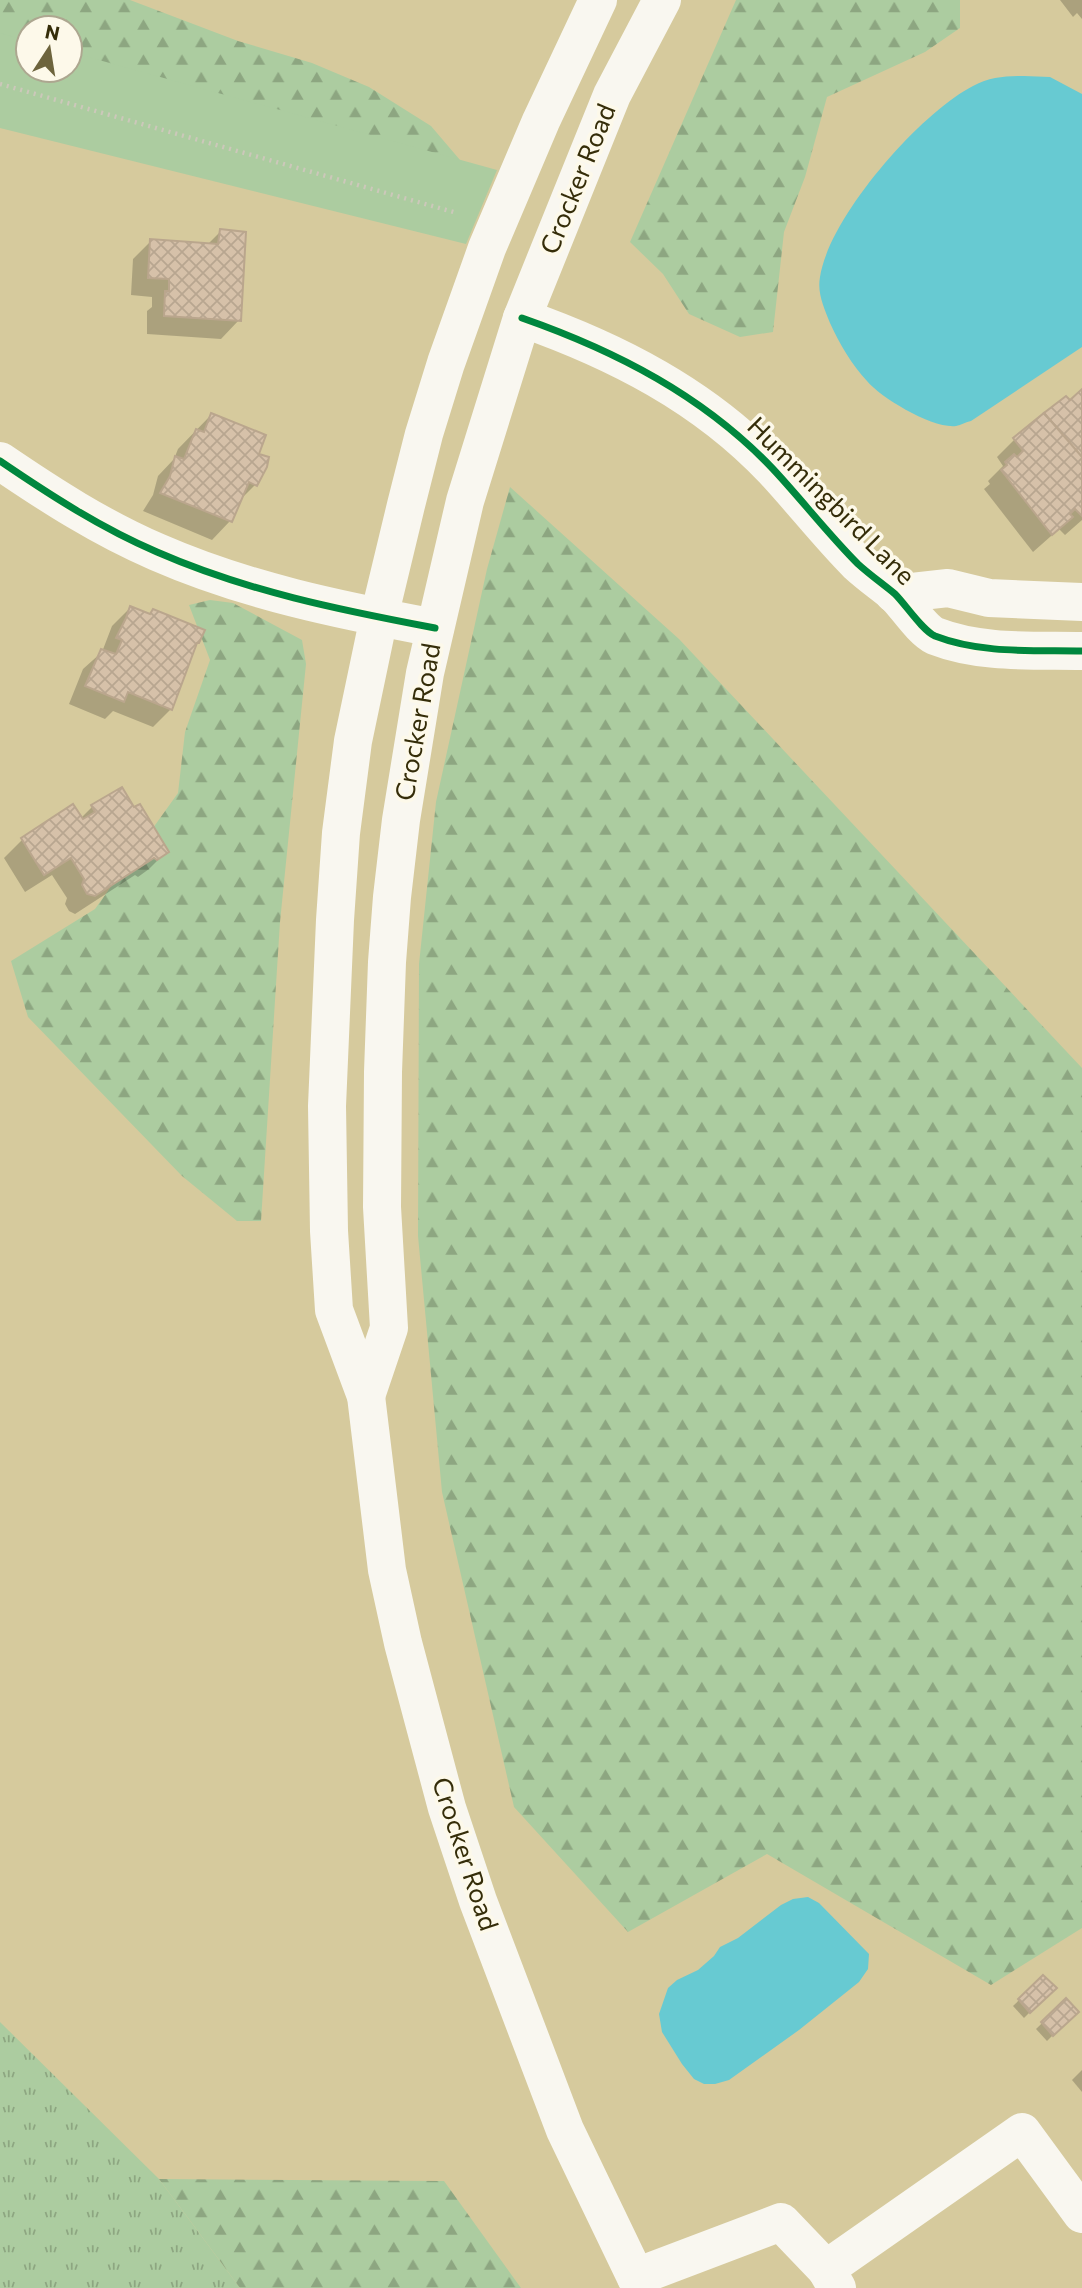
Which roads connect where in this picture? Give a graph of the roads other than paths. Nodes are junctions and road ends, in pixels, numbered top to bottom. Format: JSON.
{"nodes":[{"id":1,"x":598,"y":0,"type":"edge"},
{"id":2,"x":662,"y":0,"type":"edge"},
{"id":3,"x":522,"y":318,"type":"junction"},
{"id":4,"x":0,"y":461,"type":"edge"},
{"id":5,"x":894,"y":594,"type":"junction"},
{"id":6,"x":1082,"y":602,"type":"edge"},
{"id":7,"x":379,"y":617,"type":"junction"},
{"id":8,"x":435,"y":628,"type":"junction"},
{"id":9,"x":1082,"y":651,"type":"edge"},
{"id":10,"x":366,"y":1396,"type":"junction"},
{"id":11,"x":1082,"y":2214,"type":"edge"},
{"id":12,"x":832,"y":2278,"type":"edge"},
{"id":13,"x":639,"y":2283,"type":"edge"}],
"edges":[{"from":1,"to":7,"type":"main road","name":"Crocker Road"},
{"from":2,"to":3,"type":"main road","name":"Crocker Road"},
{"from":3,"to":5,"type":"main road","name":"Hummingbird Lane"},
{"from":3,"to":8,"type":"main road","name":"Crocker Road"},
{"from":4,"to":7,"type":"main road"},
{"from":5,"to":6,"type":"main road","name":"Hummingbird Lane"},
{"from":5,"to":9,"type":"main road","name":"Hummingbird Lane"},
{"from":7,"to":8,"type":"main road"},
{"from":7,"to":10,"type":"main road","name":"Crocker Road"},
{"from":8,"to":10,"type":"main road","name":"Crocker Road"},
{"from":10,"to":13,"type":"main road","name":"Crocker Road"},
{"from":11,"to":12,"type":"main road"},
{"from":12,"to":13,"type":"main road"}]}
